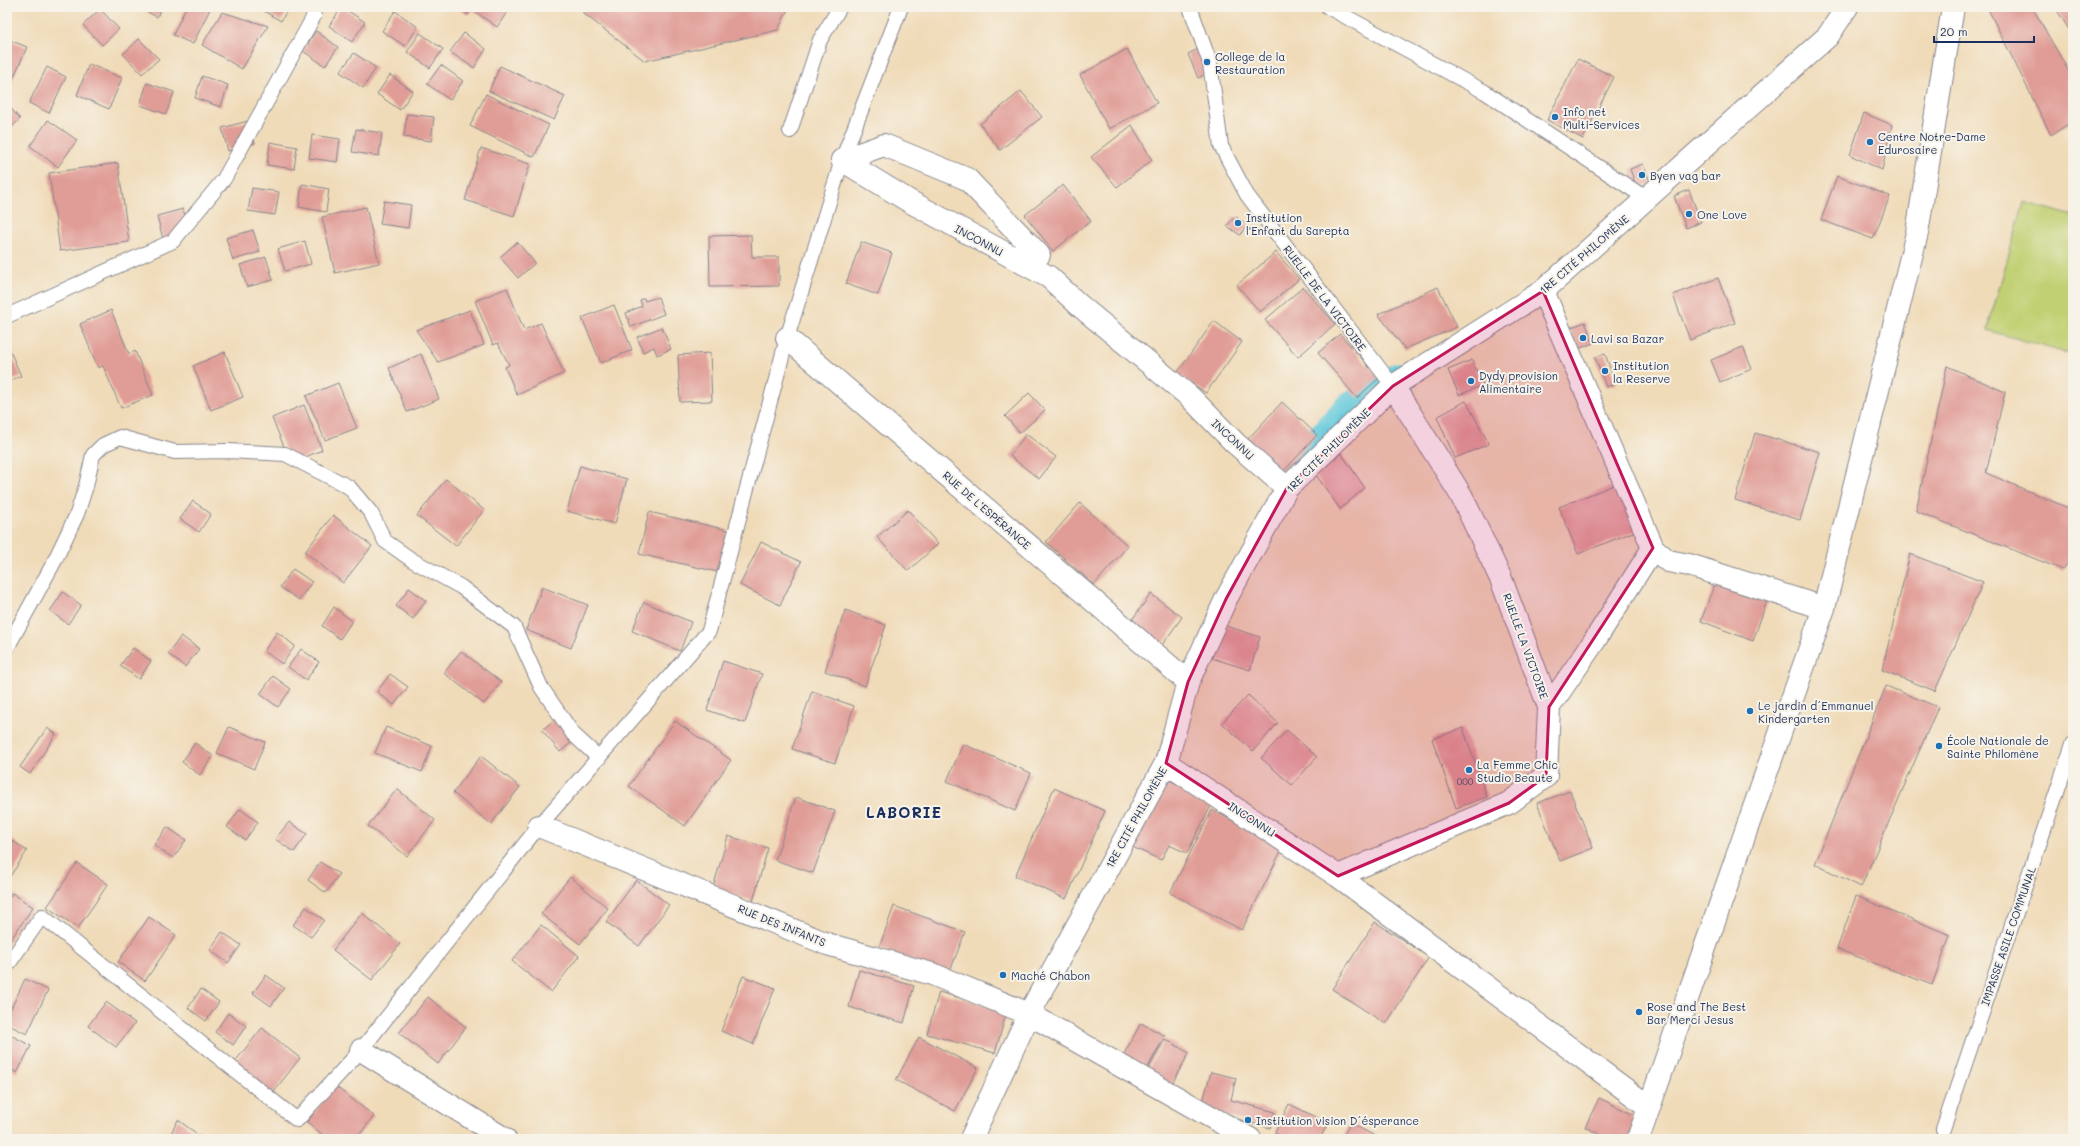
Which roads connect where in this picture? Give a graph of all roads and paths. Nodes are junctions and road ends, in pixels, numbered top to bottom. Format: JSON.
{"nodes":[{"id":1,"x":311,"y":7,"type":"edge"},
{"id":2,"x":840,"y":7,"type":"edge"},
{"id":3,"x":901,"y":7,"type":"edge"},
{"id":4,"x":1190,"y":7,"type":"edge"},
{"id":5,"x":1328,"y":7,"type":"edge"},
{"id":6,"x":1847,"y":7,"type":"edge"},
{"id":7,"x":1953,"y":7,"type":"edge"},
{"id":8,"x":790,"y":131,"type":"dead end"},
{"id":9,"x":842,"y":160,"type":"junction"},
{"id":10,"x":1647,"y":199,"type":"junction"},
{"id":11,"x":1039,"y":255,"type":"dead end"},
{"id":12,"x":1543,"y":291,"type":"junction"},
{"id":13,"x":7,"y":316,"type":"edge"},
{"id":14,"x":787,"y":338,"type":"junction"},
{"id":15,"x":1393,"y":386,"type":"junction"},
{"id":16,"x":1287,"y":488,"type":"junction"},
{"id":17,"x":1653,"y":548,"type":"junction"},
{"id":18,"x":1824,"y":608,"type":"junction"},
{"id":19,"x":7,"y":648,"type":"edge"},
{"id":20,"x":1188,"y":682,"type":"junction"},
{"id":21,"x":1549,"y":707,"type":"junction"},
{"id":22,"x":2073,"y":744,"type":"edge"},
{"id":23,"x":600,"y":758,"type":"junction"},
{"id":24,"x":1166,"y":763,"type":"junction"},
{"id":25,"x":539,"y":826,"type":"junction"},
{"id":26,"x":1338,"y":876,"type":"junction"},
{"id":27,"x":7,"y":966,"type":"edge"},
{"id":28,"x":1029,"y":1014,"type":"junction"},
{"id":29,"x":361,"y":1050,"type":"junction"},
{"id":30,"x":1649,"y":1107,"type":"junction"},
{"id":31,"x":1943,"y":1129,"type":"dead end"},
{"id":32,"x":505,"y":1139,"type":"edge"},
{"id":33,"x":971,"y":1139,"type":"edge"},
{"id":34,"x":1250,"y":1139,"type":"edge"},
{"id":35,"x":1638,"y":1139,"type":"edge"}],
"edges":[{"from":1,"to":13,"type":"lane"},
{"from":2,"to":8,"type":"lane"},
{"from":3,"to":9,"type":"lane"},
{"from":4,"to":15,"type":"lane","name":"RUELLE DE LA VICTOIRE"},
{"from":5,"to":10,"type":"lane"},
{"from":6,"to":10,"type":"street","name":"1RE CITÉ PHILOMÈNE"},
{"from":7,"to":18,"type":"street"},
{"from":9,"to":11,"type":"street"},
{"from":9,"to":14,"type":"lane"},
{"from":9,"to":16,"type":"street","name":"INCONNU"},
{"from":10,"to":12,"type":"street","name":"1RE CITÉ PHILOMÈNE"},
{"from":12,"to":15,"type":"street","name":"1RE CITÉ PHILOMÈNE"},
{"from":12,"to":17,"type":"street"},
{"from":14,"to":20,"type":"street","name":"RUE DE L’ESPÉRANCE"},
{"from":14,"to":23,"type":"lane"},
{"from":15,"to":16,"type":"street","name":"1RE CITÉ PHILOMÈNE"},
{"from":15,"to":21,"type":"street","name":"RUELLE LA VICTOIRE"},
{"from":16,"to":20,"type":"street","name":"1RE CITÉ PHILOMÈNE"},
{"from":17,"to":18,"type":"street"},
{"from":17,"to":21,"type":"street"},
{"from":18,"to":30,"type":"street"},
{"from":19,"to":23,"type":"lane"},
{"from":20,"to":24,"type":"street","name":"1RE CITÉ PHILOMÈNE"},
{"from":21,"to":26,"type":"street","name":"RUELLE LA VICTOIRE"},
{"from":22,"to":31,"type":"lane","name":"IMPASSE ASILE COMMUNAL"},
{"from":23,"to":25,"type":"lane"},
{"from":24,"to":26,"type":"street","name":"INCONNU"},
{"from":24,"to":28,"type":"street","name":"1RE CITÉ PHILOMÈNE"},
{"from":25,"to":28,"type":"street","name":"RUE DES INFANTS"},
{"from":25,"to":29,"type":"lane"},
{"from":26,"to":30,"type":"street","name":"INCONNU"},
{"from":27,"to":29,"type":"lane"},
{"from":28,"to":33,"type":"street","name":"1RE CITÉ PHILOMÈNE"},
{"from":28,"to":34,"type":"street","name":"RUE DES INFANTS"},
{"from":29,"to":32,"type":"street"},
{"from":30,"to":35,"type":"street"}]}
